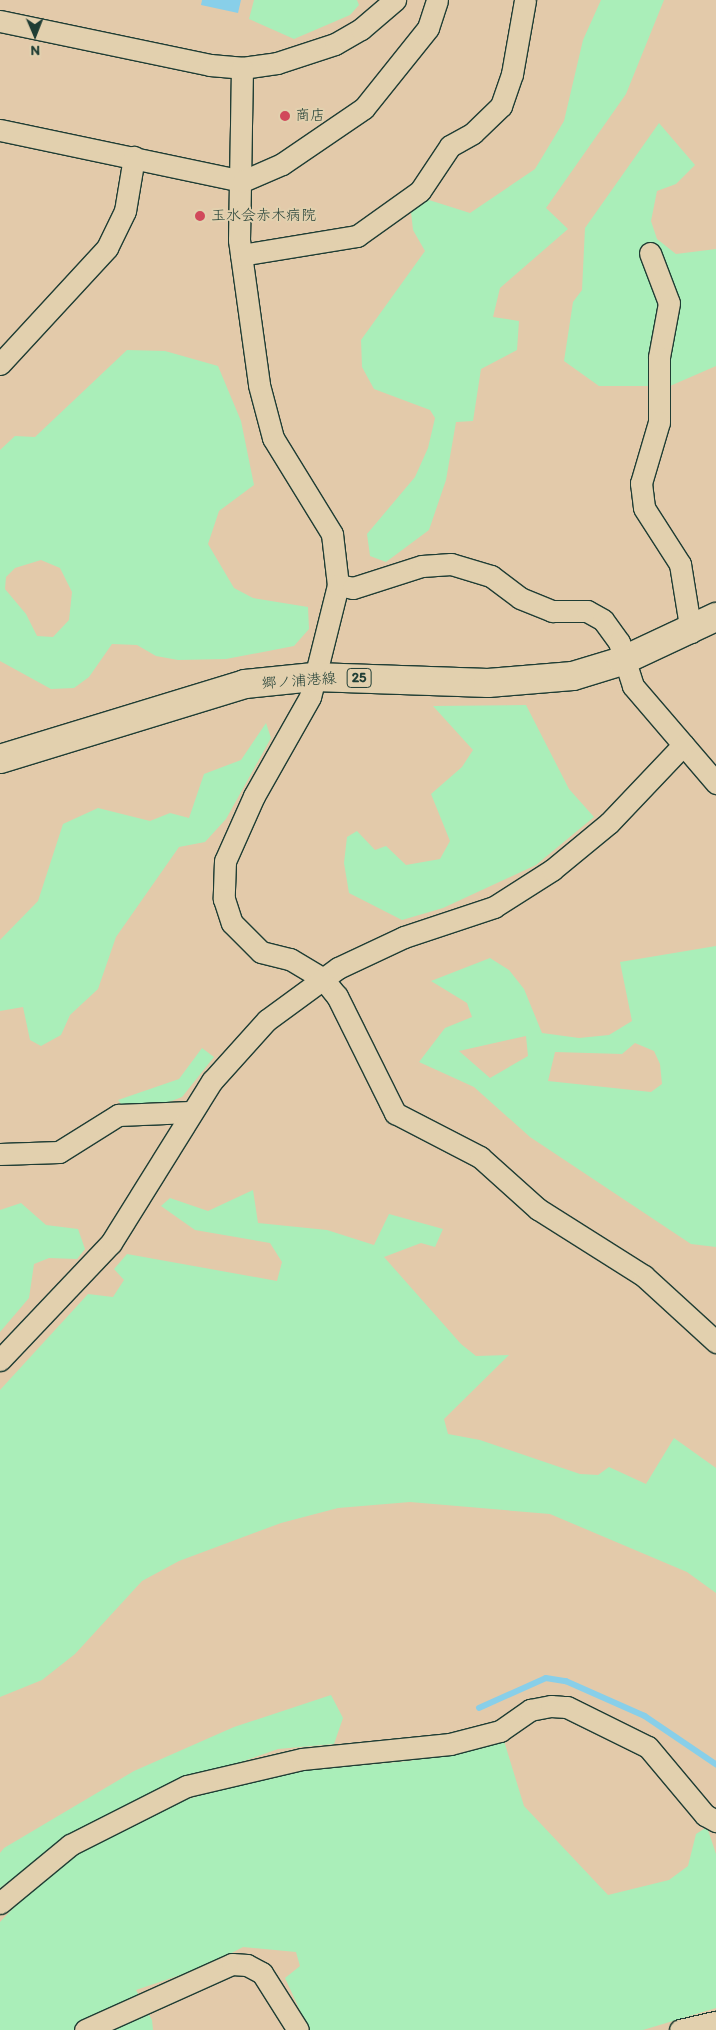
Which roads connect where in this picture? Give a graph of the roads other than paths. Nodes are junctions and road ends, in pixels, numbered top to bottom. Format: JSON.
{"nodes":[{"id":1,"x":395,"y":0,"type":"edge"},
{"id":2,"x":437,"y":0,"type":"edge"},
{"id":3,"x":524,"y":0,"type":"edge"},
{"id":4,"x":0,"y":21,"type":"edge"},
{"id":5,"x":242,"y":68,"type":"junction"},
{"id":6,"x":0,"y":130,"type":"edge"},
{"id":7,"x":134,"y":157,"type":"junction"},
{"id":8,"x":243,"y":181,"type":"junction"},
{"id":9,"x":650,"y":253,"type":"dead end"},
{"id":10,"x":241,"y":255,"type":"junction"},
{"id":11,"x":0,"y":364,"type":"edge"},
{"id":12,"x":338,"y":585,"type":"junction"},
{"id":13,"x":716,"y":617,"type":"edge"},
{"id":14,"x":690,"y":632,"type":"junction"},
{"id":15,"x":622,"y":662,"type":"junction"},
{"id":16,"x":314,"y":677,"type":"junction"},
{"id":17,"x":683,"y":745,"type":"junction"},
{"id":18,"x":0,"y":759,"type":"edge"},
{"id":19,"x":716,"y":783,"type":"edge"},
{"id":20,"x":323,"y":979,"type":"junction"},
{"id":21,"x":190,"y":1112,"type":"junction"},
{"id":22,"x":0,"y":1154,"type":"edge"},
{"id":23,"x":716,"y":1342,"type":"edge"},
{"id":24,"x":0,"y":1360,"type":"edge"},
{"id":25,"x":716,"y":1821,"type":"edge"},
{"id":26,"x":0,"y":1904,"type":"edge"},
{"id":27,"x":716,"y":2022,"type":"edge"},
{"id":28,"x":85,"y":2030,"type":"edge"},
{"id":29,"x":298,"y":2030,"type":"edge"},
{"id":30,"x":680,"y":2030,"type":"edge"}],
"edges":[{"from":1,"to":5,"type":"street"},
{"from":2,"to":8,"type":"street"},
{"from":3,"to":10,"type":"street"},
{"from":4,"to":5,"type":"street"},
{"from":5,"to":8,"type":"street"},
{"from":6,"to":7,"type":"street"},
{"from":7,"to":8,"type":"street"},
{"from":7,"to":11,"type":"street"},
{"from":8,"to":10,"type":"street"},
{"from":9,"to":14,"type":"street"},
{"from":10,"to":12,"type":"street"},
{"from":12,"to":15,"type":"street"},
{"from":12,"to":16,"type":"street"},
{"from":13,"to":14,"type":"main road","name":"郷ノ浦港線","number":"25"},
{"from":14,"to":15,"type":"main road","name":"郷ノ浦港線","number":"25"},
{"from":15,"to":16,"type":"main road","name":"郷ノ浦港線","number":"25"},
{"from":15,"to":17,"type":"street"},
{"from":16,"to":18,"type":"main road","name":"郷ノ浦港線","number":"25"},
{"from":16,"to":20,"type":"street"},
{"from":17,"to":19,"type":"street"},
{"from":17,"to":20,"type":"street"},
{"from":20,"to":21,"type":"street"},
{"from":20,"to":23,"type":"street"},
{"from":21,"to":22,"type":"street"},
{"from":21,"to":24,"type":"street"},
{"from":25,"to":26,"type":"street"},
{"from":27,"to":30,"type":"street"},
{"from":28,"to":29,"type":"street"}]}
